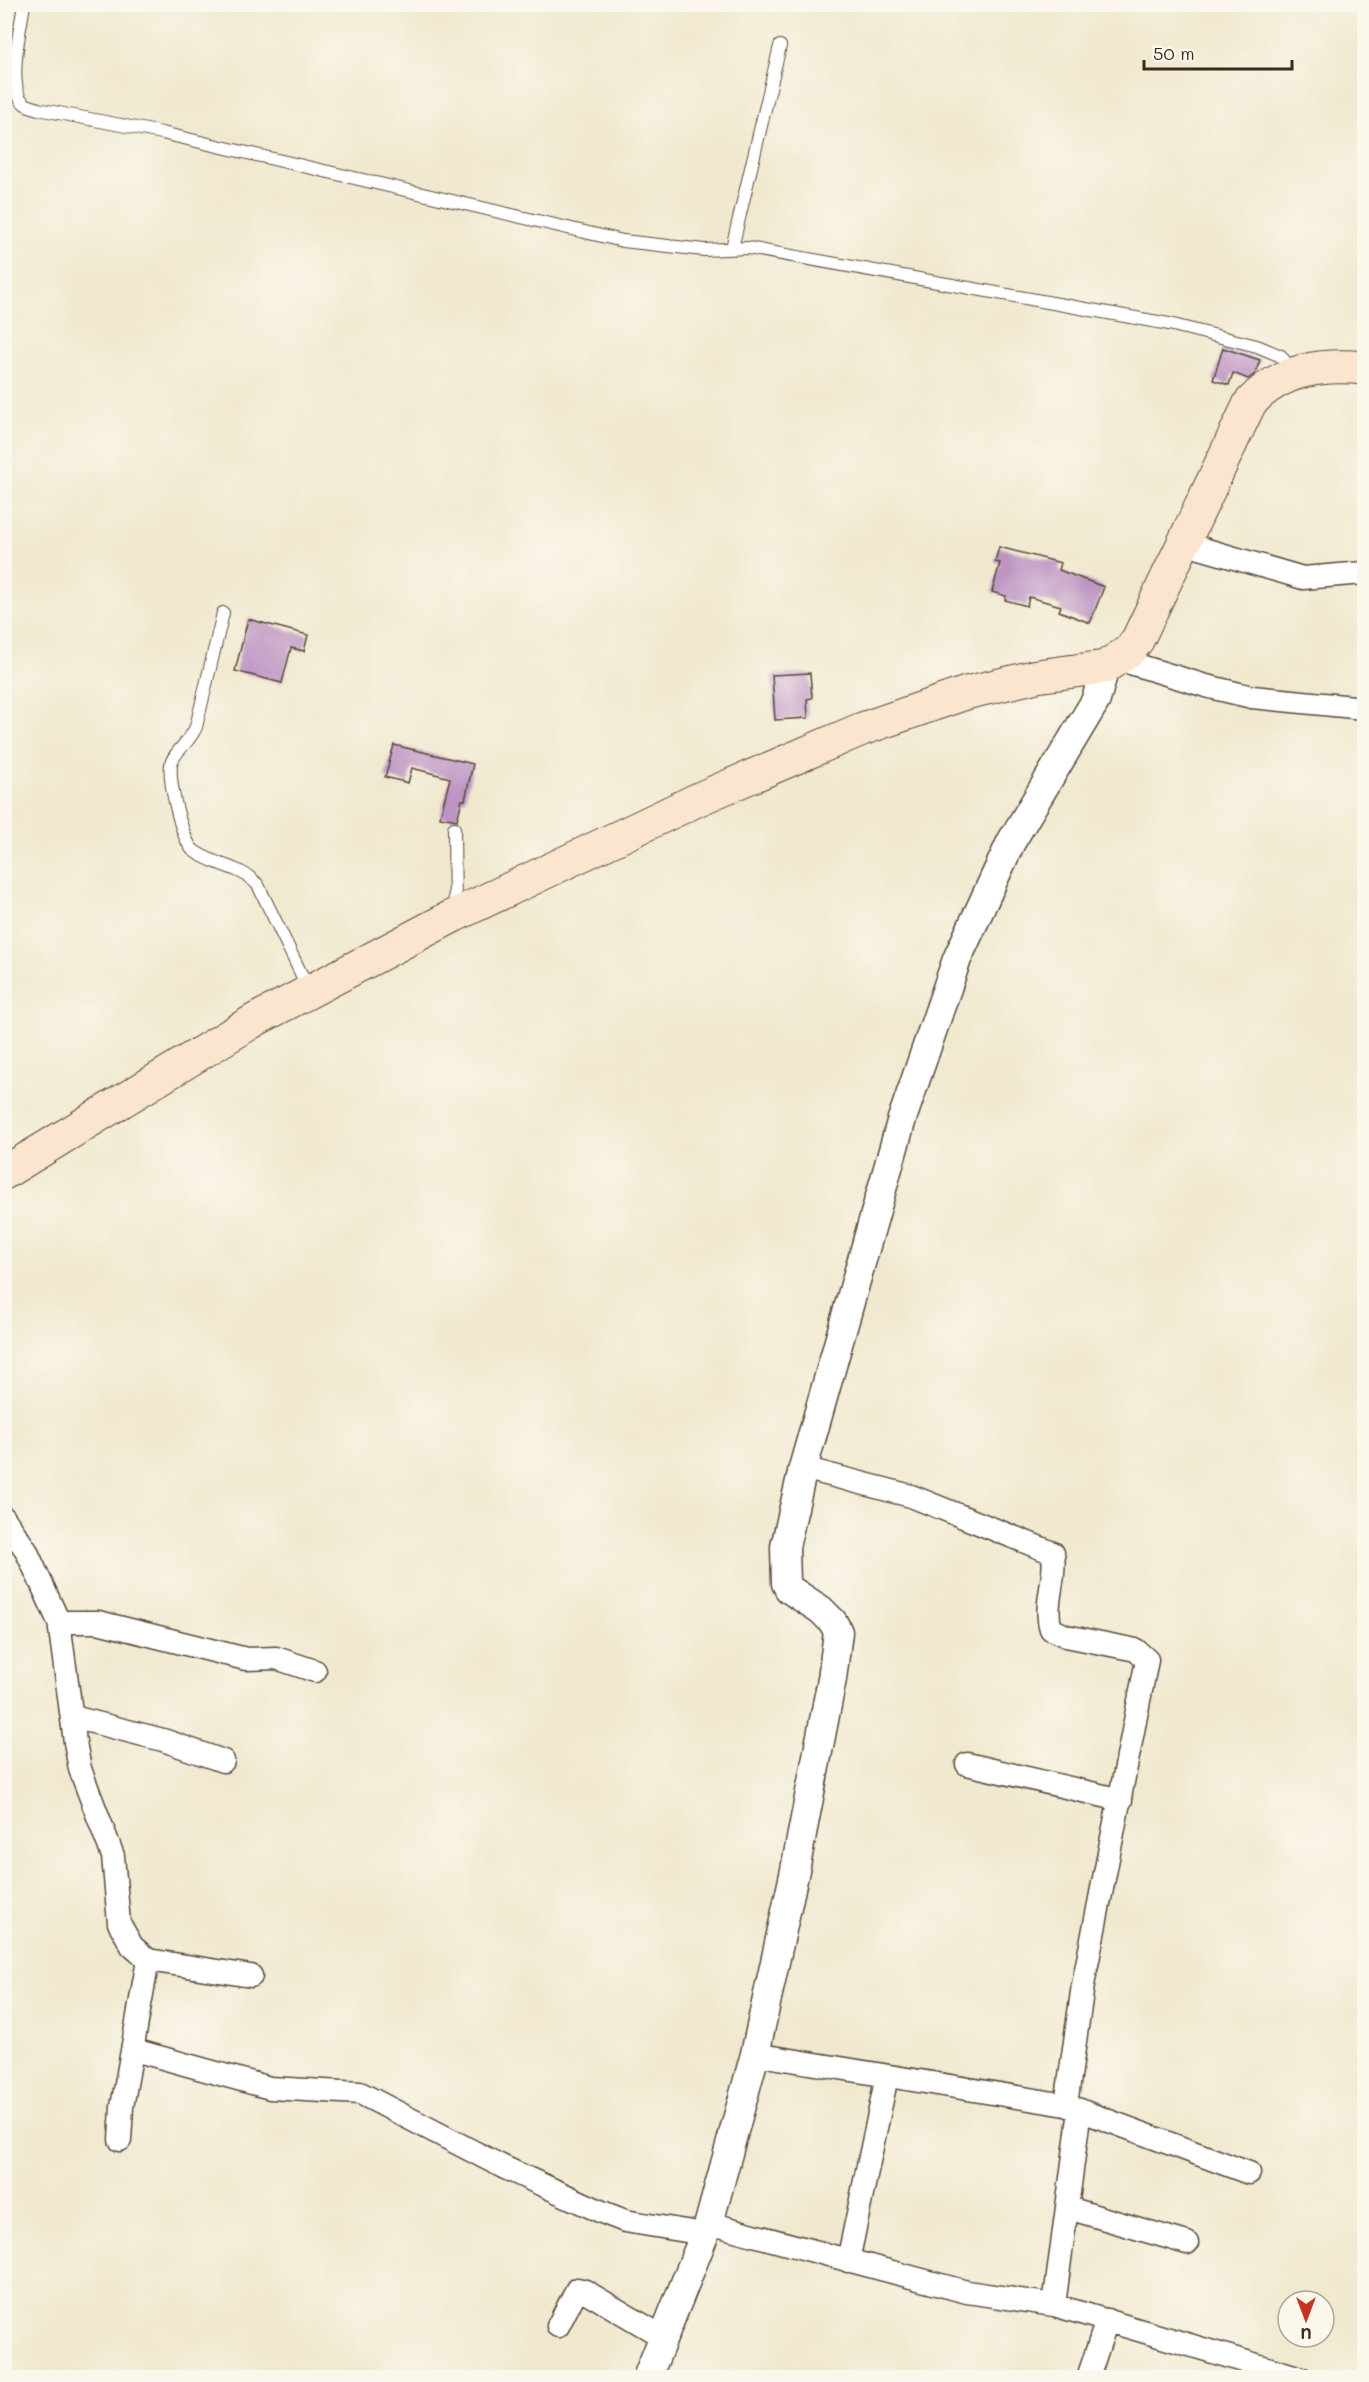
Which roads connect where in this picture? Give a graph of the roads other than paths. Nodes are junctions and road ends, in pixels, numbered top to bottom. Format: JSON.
{"nodes":[{"id":1,"x":24,"y":4,"type":"edge"},
{"id":2,"x":780,"y":46,"type":"dead end"},
{"id":3,"x":732,"y":248,"type":"junction"},
{"id":4,"x":1364,"y":364,"type":"edge"},
{"id":5,"x":1293,"y":374,"type":"junction"},
{"id":6,"x":1183,"y":543,"type":"junction"},
{"id":7,"x":1365,"y":573,"type":"edge"},
{"id":8,"x":224,"y":613,"type":"dead end"},
{"id":9,"x":1111,"y":663,"type":"junction"},
{"id":10,"x":1365,"y":708,"type":"edge"},
{"id":11,"x":454,"y":828,"type":"dead end"},
{"id":12,"x":456,"y":915,"type":"junction"},
{"id":13,"x":309,"y":992,"type":"junction"},
{"id":14,"x":4,"y":1173,"type":"edge"},
{"id":15,"x":803,"y":1468,"type":"junction"},
{"id":16,"x":4,"y":1518,"type":"edge"},
{"id":17,"x":59,"y":1622,"type":"junction"},
{"id":18,"x":315,"y":1671,"type":"dead end"},
{"id":19,"x":73,"y":1717,"type":"junction"},
{"id":20,"x":223,"y":1761,"type":"dead end"},
{"id":21,"x":967,"y":1764,"type":"dead end"},
{"id":22,"x":1121,"y":1800,"type":"junction"},
{"id":23,"x":148,"y":1960,"type":"junction"},
{"id":24,"x":251,"y":1976,"type":"dead end"},
{"id":25,"x":134,"y":2050,"type":"junction"},
{"id":26,"x":755,"y":2054,"type":"junction"},
{"id":27,"x":887,"y":2076,"type":"junction"},
{"id":28,"x":1073,"y":2108,"type":"junction"},
{"id":29,"x":120,"y":2140,"type":"dead end"},
{"id":30,"x":1249,"y":2173,"type":"dead end"},
{"id":31,"x":1068,"y":2208,"type":"junction"},
{"id":32,"x":706,"y":2229,"type":"junction"},
{"id":33,"x":1187,"y":2243,"type":"dead end"},
{"id":34,"x":848,"y":2261,"type":"junction"},
{"id":35,"x":1054,"y":2306,"type":"junction"},
{"id":36,"x":1107,"y":2320,"type":"junction"},
{"id":37,"x":558,"y":2326,"type":"dead end"},
{"id":38,"x":663,"y":2337,"type":"junction"},
{"id":39,"x":647,"y":2378,"type":"edge"},
{"id":40,"x":1088,"y":2378,"type":"edge"},
{"id":41,"x":1301,"y":2378,"type":"edge"}],
"edges":[{"from":1,"to":3,"type":"lane"},
{"from":2,"to":3,"type":"lane"},
{"from":3,"to":5,"type":"lane"},
{"from":4,"to":5,"type":"main road"},
{"from":5,"to":6,"type":"main road"},
{"from":6,"to":7,"type":"street"},
{"from":6,"to":9,"type":"main road"},
{"from":8,"to":13,"type":"lane"},
{"from":9,"to":10,"type":"street"},
{"from":9,"to":12,"type":"main road"},
{"from":9,"to":15,"type":"street"},
{"from":11,"to":12,"type":"lane"},
{"from":12,"to":13,"type":"main road"},
{"from":13,"to":14,"type":"main road"},
{"from":15,"to":22,"type":"street"},
{"from":15,"to":26,"type":"street"},
{"from":16,"to":17,"type":"street"},
{"from":17,"to":18,"type":"street"},
{"from":17,"to":19,"type":"street"},
{"from":19,"to":20,"type":"street"},
{"from":19,"to":23,"type":"street"},
{"from":21,"to":22,"type":"street"},
{"from":22,"to":28,"type":"street"},
{"from":23,"to":24,"type":"street"},
{"from":23,"to":25,"type":"street"},
{"from":25,"to":29,"type":"street"},
{"from":25,"to":32,"type":"street"},
{"from":26,"to":27,"type":"street"},
{"from":26,"to":32,"type":"street"},
{"from":27,"to":28,"type":"street"},
{"from":27,"to":34,"type":"street"},
{"from":28,"to":30,"type":"street"},
{"from":28,"to":31,"type":"street"},
{"from":31,"to":33,"type":"street"},
{"from":31,"to":35,"type":"street"},
{"from":32,"to":34,"type":"street"},
{"from":32,"to":38,"type":"street"},
{"from":34,"to":35,"type":"street"},
{"from":35,"to":36,"type":"street"},
{"from":36,"to":40,"type":"street"},
{"from":36,"to":41,"type":"street"},
{"from":37,"to":38,"type":"street"},
{"from":38,"to":39,"type":"street"}]}
